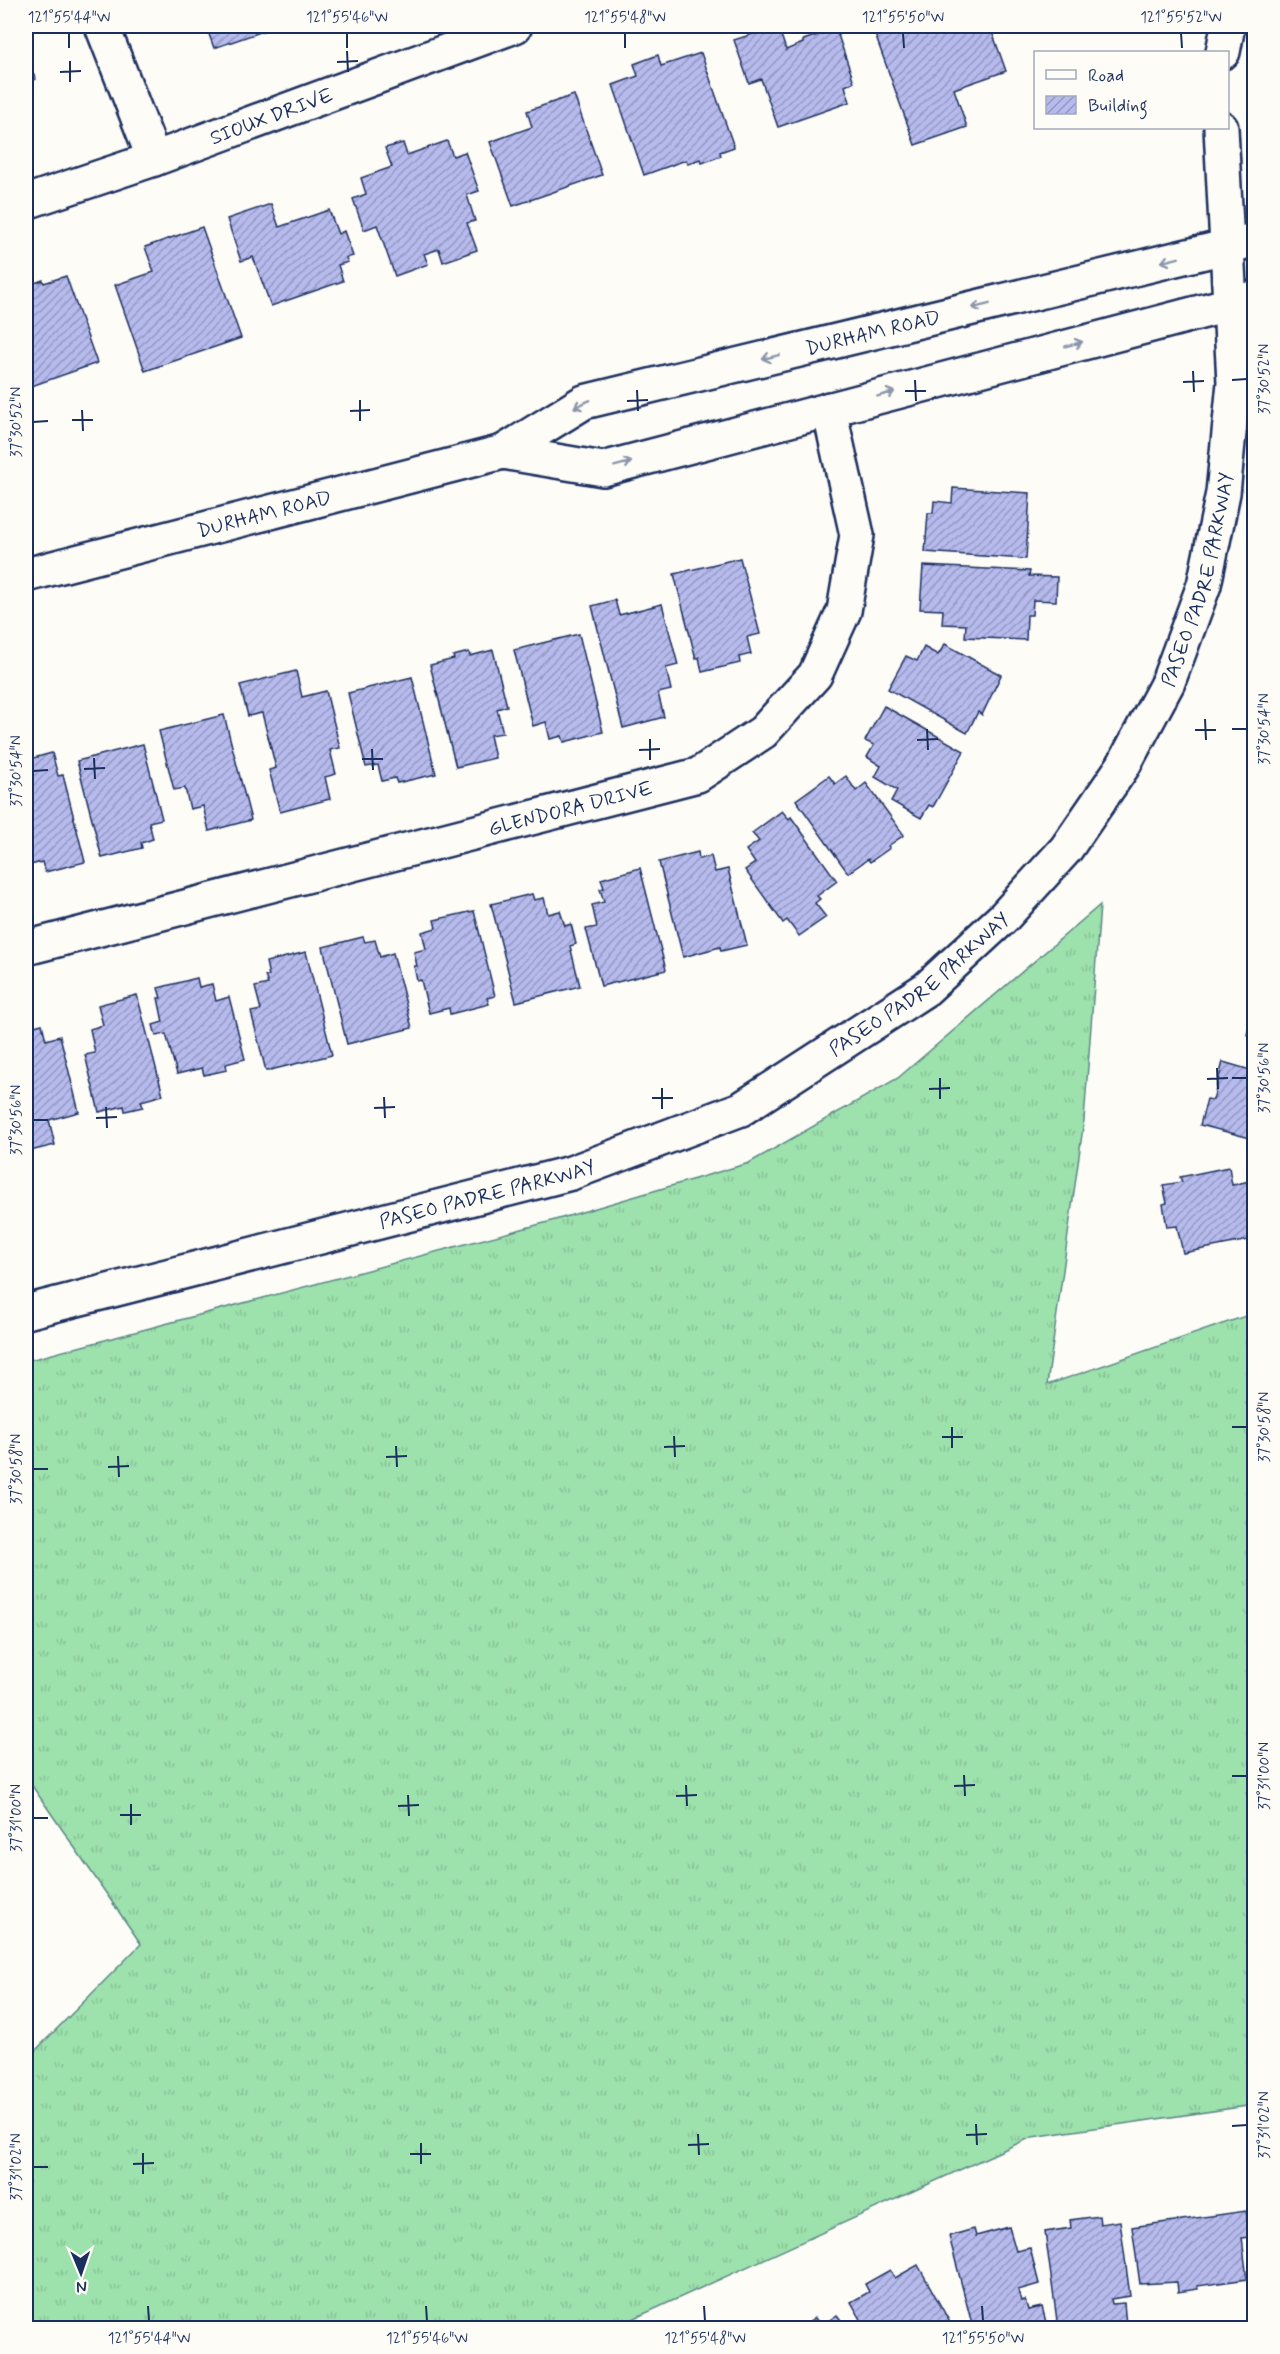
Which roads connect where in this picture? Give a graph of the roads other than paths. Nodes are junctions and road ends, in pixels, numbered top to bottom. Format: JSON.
{"nodes":[{"id":1,"x":102,"y":26,"type":"edge"},
{"id":2,"x":514,"y":26,"type":"edge"},
{"id":3,"x":1228,"y":26,"type":"edge"},
{"id":4,"x":1223,"y":51,"type":"edge"},
{"id":5,"x":1221,"y":129,"type":"edge"},
{"id":6,"x":154,"y":159,"type":"junction"},
{"id":7,"x":26,"y":202,"type":"edge"},
{"id":8,"x":1241,"y":243,"type":"edge"},
{"id":9,"x":1242,"y":301,"type":"edge"},
{"id":10,"x":829,"y":409,"type":"junction"},
{"id":11,"x":503,"y":452,"type":"junction"},
{"id":12,"x":26,"y":575,"type":"edge"},
{"id":13,"x":26,"y":948,"type":"edge"},
{"id":14,"x":26,"y":1312,"type":"edge"}],
"edges":[{"from":1,"to":6,"type":"main road"},
{"from":2,"to":6,"type":"main road","name":"SIOUX DRIVE"},
{"from":3,"to":4,"type":"main road"},
{"from":5,"to":8,"type":"main road","name":"PASEO PADRE PARKWAY"},
{"from":6,"to":7,"type":"main road","name":"SIOUX DRIVE"},
{"from":8,"to":9,"type":"main road","name":"PASEO PADRE PARKWAY"},
{"from":8,"to":11,"type":"main road","name":"DURHAM ROAD","one_way":true},
{"from":10,"to":9,"type":"main road","name":"DURHAM ROAD","one_way":true},
{"from":9,"to":14,"type":"main road","name":"PASEO PADRE PARKWAY"},
{"from":11,"to":10,"type":"main road","name":"DURHAM ROAD","one_way":true},
{"from":10,"to":13,"type":"main road","name":"GLENDORA DRIVE"},
{"from":11,"to":12,"type":"main road","name":"DURHAM ROAD"}]}
